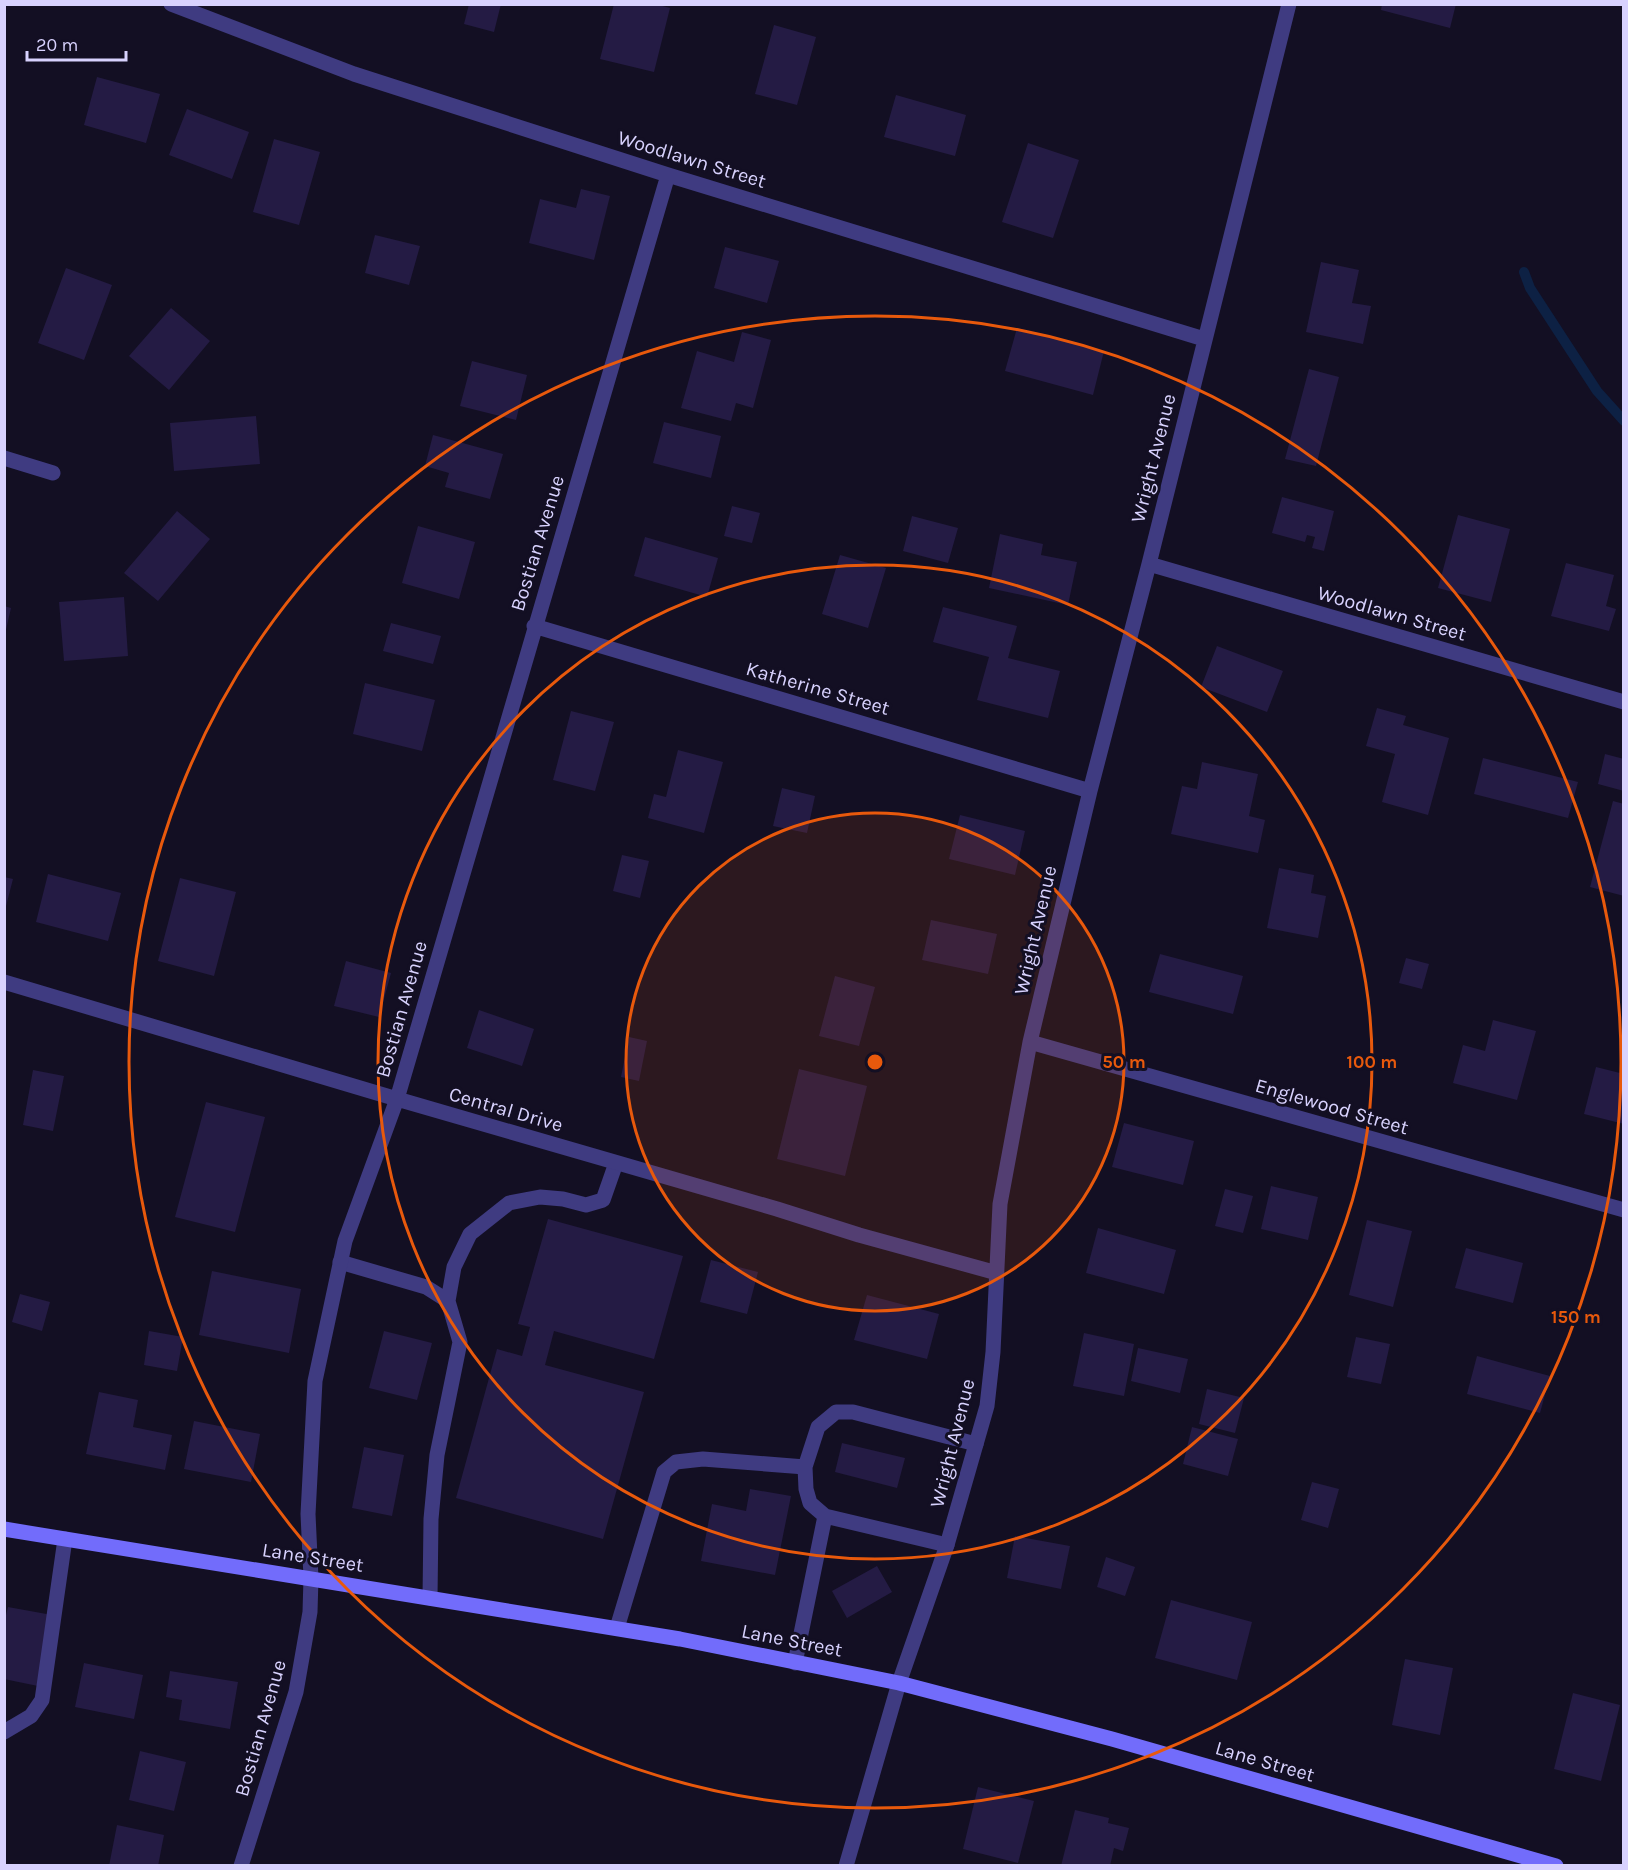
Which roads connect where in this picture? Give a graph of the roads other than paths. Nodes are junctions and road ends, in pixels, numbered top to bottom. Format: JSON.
{"nodes":[{"id":1,"x":171,"y":4,"type":"edge"},
{"id":2,"x":1288,"y":4,"type":"edge"},
{"id":3,"x":668,"y":175,"type":"junction"},
{"id":4,"x":1204,"y":339,"type":"junction"},
{"id":5,"x":4,"y":458,"type":"edge"},
{"id":6,"x":53,"y":473,"type":"dead end"},
{"id":7,"x":1149,"y":564,"type":"junction"},
{"id":8,"x":534,"y":626,"type":"junction"},
{"id":9,"x":1623,"y":702,"type":"edge"},
{"id":10,"x":1090,"y":791,"type":"junction"},
{"id":11,"x":4,"y":982,"type":"edge"},
{"id":12,"x":1030,"y":1042,"type":"junction"},
{"id":13,"x":397,"y":1099,"type":"junction"},
{"id":14,"x":616,"y":1163,"type":"junction"},
{"id":15,"x":1623,"y":1210,"type":"edge"},
{"id":16,"x":340,"y":1262,"type":"junction"},
{"id":17,"x":997,"y":1274,"type":"junction"},
{"id":18,"x":448,"y":1301,"type":"junction"},
{"id":19,"x":976,"y":1444,"type":"junction"},
{"id":20,"x":805,"y":1467,"type":"junction"},
{"id":21,"x":825,"y":1516,"type":"junction"},
{"id":22,"x":4,"y":1529,"type":"edge"},
{"id":23,"x":65,"y":1539,"type":"junction"},
{"id":24,"x":947,"y":1545,"type":"junction"},
{"id":25,"x":311,"y":1578,"type":"junction"},
{"id":26,"x":430,"y":1598,"type":"junction"},
{"id":27,"x":617,"y":1628,"type":"junction"},
{"id":28,"x":795,"y":1663,"type":"junction"},
{"id":29,"x":899,"y":1683,"type":"junction"},
{"id":30,"x":4,"y":1732,"type":"edge"},
{"id":31,"x":241,"y":1866,"type":"edge"},
{"id":32,"x":846,"y":1866,"type":"edge"},
{"id":33,"x":1556,"y":1866,"type":"edge"}],
"edges":[{"from":1,"to":3,"type":"street","name":"Woodlawn Street"},
{"from":2,"to":4,"type":"street","name":"Wright Avenue"},
{"from":3,"to":4,"type":"street","name":"Woodlawn Street"},
{"from":3,"to":8,"type":"street","name":"Bostian Avenue"},
{"from":4,"to":7,"type":"street","name":"Wright Avenue"},
{"from":5,"to":6,"type":"street"},
{"from":7,"to":9,"type":"street","name":"Woodlawn Street"},
{"from":7,"to":10,"type":"street","name":"Wright Avenue"},
{"from":8,"to":10,"type":"street","name":"Katherine Street"},
{"from":8,"to":13,"type":"street","name":"Bostian Avenue"},
{"from":10,"to":12,"type":"street","name":"Wright Avenue"},
{"from":11,"to":13,"type":"street","name":"Central Drive"},
{"from":12,"to":15,"type":"street","name":"Englewood Street"},
{"from":12,"to":17,"type":"street","name":"Wright Avenue"},
{"from":13,"to":14,"type":"street","name":"Central Drive"},
{"from":13,"to":16,"type":"street","name":"Bostian Avenue"},
{"from":14,"to":17,"type":"street","name":"Central Drive"},
{"from":14,"to":18,"type":"street"},
{"from":16,"to":18,"type":"street"},
{"from":16,"to":25,"type":"street","name":"Bostian Avenue"},
{"from":17,"to":19,"type":"street","name":"Wright Avenue"},
{"from":18,"to":26,"type":"street"},
{"from":19,"to":20,"type":"street"},
{"from":19,"to":24,"type":"street","name":"Wright Avenue"},
{"from":20,"to":21,"type":"street"},
{"from":20,"to":27,"type":"street"},
{"from":21,"to":24,"type":"street"},
{"from":21,"to":28,"type":"street"},
{"from":22,"to":23,"type":"main road","name":"Lane Street"},
{"from":23,"to":25,"type":"main road","name":"Lane Street"},
{"from":23,"to":30,"type":"street"},
{"from":24,"to":29,"type":"street","name":"Wright Avenue"},
{"from":25,"to":26,"type":"main road","name":"Lane Street"},
{"from":25,"to":31,"type":"street","name":"Bostian Avenue"},
{"from":26,"to":27,"type":"main road","name":"Lane Street"},
{"from":27,"to":28,"type":"main road","name":"Lane Street"},
{"from":28,"to":29,"type":"main road","name":"Lane Street"},
{"from":29,"to":32,"type":"street","name":"Wright Avenue"},
{"from":29,"to":33,"type":"main road","name":"Lane Street"}]}
